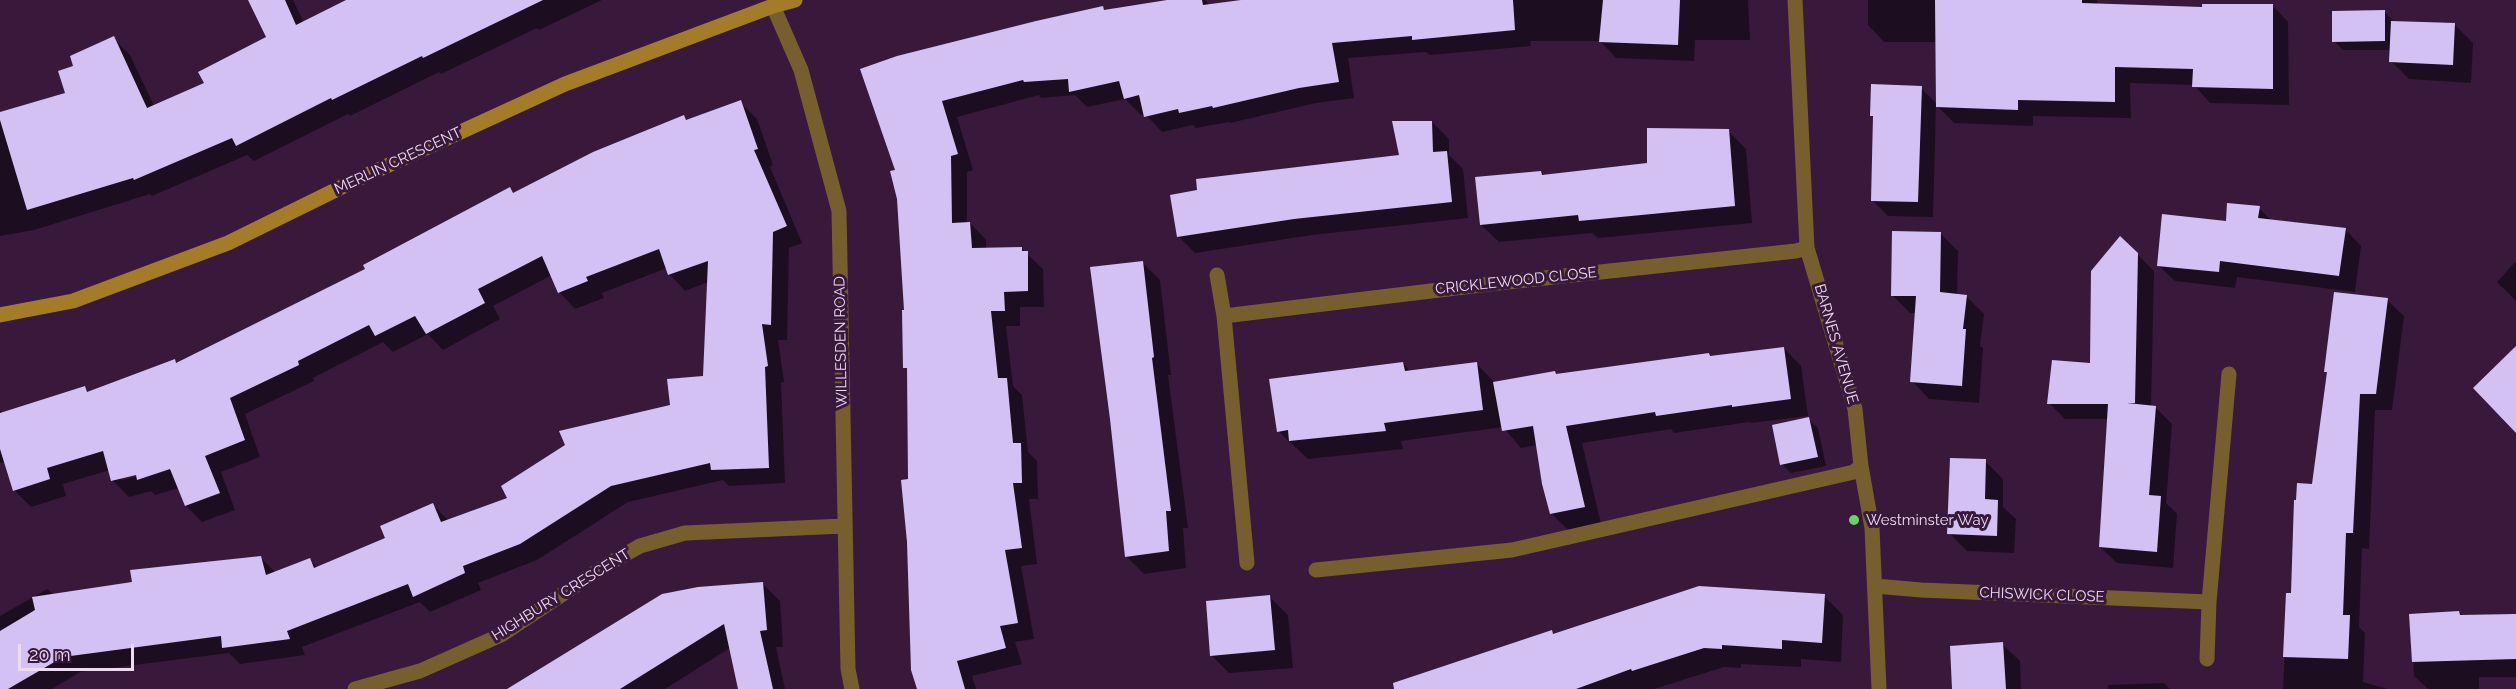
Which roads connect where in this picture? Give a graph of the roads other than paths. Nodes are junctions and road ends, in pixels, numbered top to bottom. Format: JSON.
{"nodes":[{"id":1,"x":795,"y":0,"type":"edge"},
{"id":2,"x":1795,"y":0,"type":"edge"},
{"id":3,"x":773,"y":6,"type":"junction"},
{"id":4,"x":1807,"y":248,"type":"junction"},
{"id":5,"x":1217,"y":275,"type":"dead end"},
{"id":6,"x":0,"y":315,"type":"edge"},
{"id":7,"x":1224,"y":316,"type":"junction"},
{"id":8,"x":2229,"y":374,"type":"dead end"},
{"id":9,"x":1861,"y":466,"type":"junction"},
{"id":10,"x":844,"y":526,"type":"junction"},
{"id":11,"x":1247,"y":563,"type":"dead end"},
{"id":12,"x":1316,"y":570,"type":"dead end"},
{"id":13,"x":1875,"y":586,"type":"junction"},
{"id":14,"x":2208,"y":602,"type":"junction"},
{"id":15,"x":2207,"y":659,"type":"dead end"},
{"id":16,"x":355,"y":689,"type":"edge"},
{"id":17,"x":852,"y":689,"type":"edge"},
{"id":18,"x":1879,"y":689,"type":"edge"}],
"edges":[{"from":1,"to":3,"type":"street","name":"MERLIN CRESCENT"},
{"from":2,"to":4,"type":"street","name":"BARNES AVENUE"},
{"from":3,"to":6,"type":"street","name":"MERLIN CRESCENT"},
{"from":3,"to":10,"type":"street","name":"WILLESDEN ROAD"},
{"from":4,"to":7,"type":"street","name":"CRICKLEWOOD CLOSE"},
{"from":4,"to":9,"type":"street","name":"BARNES AVENUE"},
{"from":5,"to":7,"type":"street"},
{"from":7,"to":11,"type":"street"},
{"from":8,"to":14,"type":"street"},
{"from":9,"to":12,"type":"street"},
{"from":9,"to":13,"type":"street","name":"BARNES AVENUE"},
{"from":10,"to":16,"type":"street","name":"HIGHBURY CRESCENT"},
{"from":10,"to":17,"type":"street","name":"WILLESDEN ROAD"},
{"from":13,"to":14,"type":"street","name":"CHISWICK CLOSE"},
{"from":13,"to":18,"type":"street","name":"BARNES AVENUE"},
{"from":14,"to":15,"type":"street"}]}
